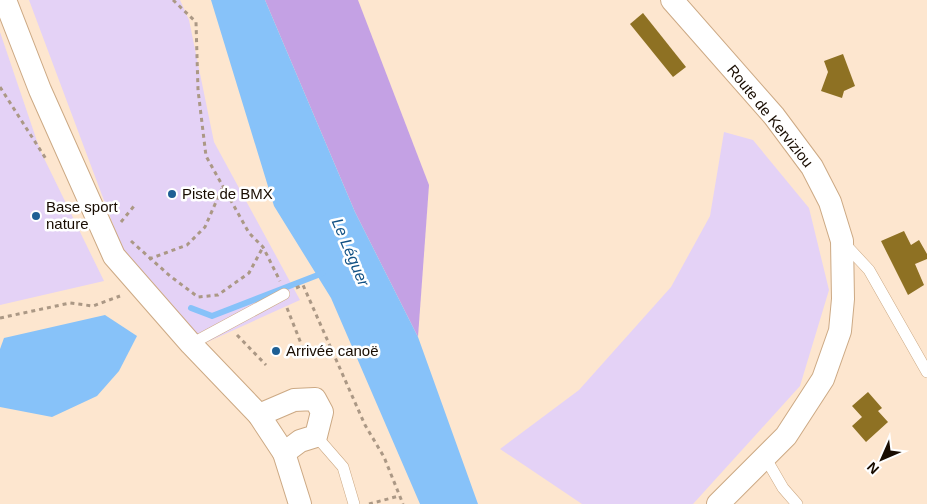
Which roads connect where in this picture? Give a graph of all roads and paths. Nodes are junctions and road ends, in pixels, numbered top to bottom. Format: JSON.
{"nodes":[{"id":1,"x":5,"y":0,"type":"edge"},
{"id":2,"x":173,"y":0,"type":"edge"},
{"id":3,"x":672,"y":0,"type":"edge"},
{"id":4,"x":223,"y":186,"type":"junction"},
{"id":5,"x":134,"y":206,"type":"dead end"},
{"id":6,"x":118,"y":227,"type":"dead end"},
{"id":7,"x":129,"y":239,"type":"dead end"},
{"id":8,"x":842,"y":241,"type":"junction"},
{"id":9,"x":263,"y":247,"type":"junction"},
{"id":10,"x":150,"y":258,"type":"junction"},
{"id":11,"x":137,"y":285,"type":"junction"},
{"id":12,"x":283,"y":290,"type":"junction"},
{"id":13,"x":0,"y":318,"type":"edge"},
{"id":14,"x":227,"y":324,"type":"junction"},
{"id":15,"x":191,"y":344,"type":"junction"},
{"id":16,"x":302,"y":346,"type":"dead end"},
{"id":17,"x":266,"y":365,"type":"dead end"},
{"id":18,"x":927,"y":372,"type":"edge"},
{"id":19,"x":259,"y":415,"type":"junction"},
{"id":20,"x":316,"y":436,"type":"junction"},
{"id":21,"x":284,"y":453,"type":"junction"},
{"id":22,"x":765,"y":457,"type":"junction"},
{"id":23,"x":399,"y":496,"type":"junction"},
{"id":24,"x":300,"y":504,"type":"edge"},
{"id":25,"x":354,"y":504,"type":"edge"},
{"id":26,"x":369,"y":504,"type":"edge"},
{"id":27,"x":403,"y":504,"type":"edge"},
{"id":28,"x":718,"y":504,"type":"edge"},
{"id":29,"x":797,"y":504,"type":"edge"}],
"edges":[{"from":1,"to":11,"type":"street"},
{"from":2,"to":4,"type":"path"},
{"from":3,"to":8,"type":"street","name":"Route de Kerviziou"},
{"from":4,"to":9,"type":"path"},
{"from":4,"to":10,"type":"path"},
{"from":5,"to":6,"type":"path"},
{"from":7,"to":10,"type":"path"},
{"from":8,"to":18,"type":"lane"},
{"from":8,"to":22,"type":"street","name":"Route de Kerviziou"},
{"from":9,"to":10,"type":"path"},
{"from":9,"to":12,"type":"path"},
{"from":11,"to":13,"type":"path"},
{"from":11,"to":15,"type":"street"},
{"from":12,"to":14,"type":"lane"},
{"from":12,"to":16,"type":"path"},
{"from":12,"to":23,"type":"path"},
{"from":14,"to":15,"type":"lane"},
{"from":14,"to":17,"type":"path"},
{"from":15,"to":19,"type":"street"},
{"from":19,"to":20,"type":"street"},
{"from":19,"to":21,"type":"street"},
{"from":20,"to":21,"type":"street"},
{"from":20,"to":25,"type":"lane"},
{"from":21,"to":24,"type":"street"},
{"from":22,"to":28,"type":"street","name":"Route de Kerviziou"},
{"from":22,"to":29,"type":"lane"},
{"from":23,"to":26,"type":"path"},
{"from":23,"to":27,"type":"path"}]}
